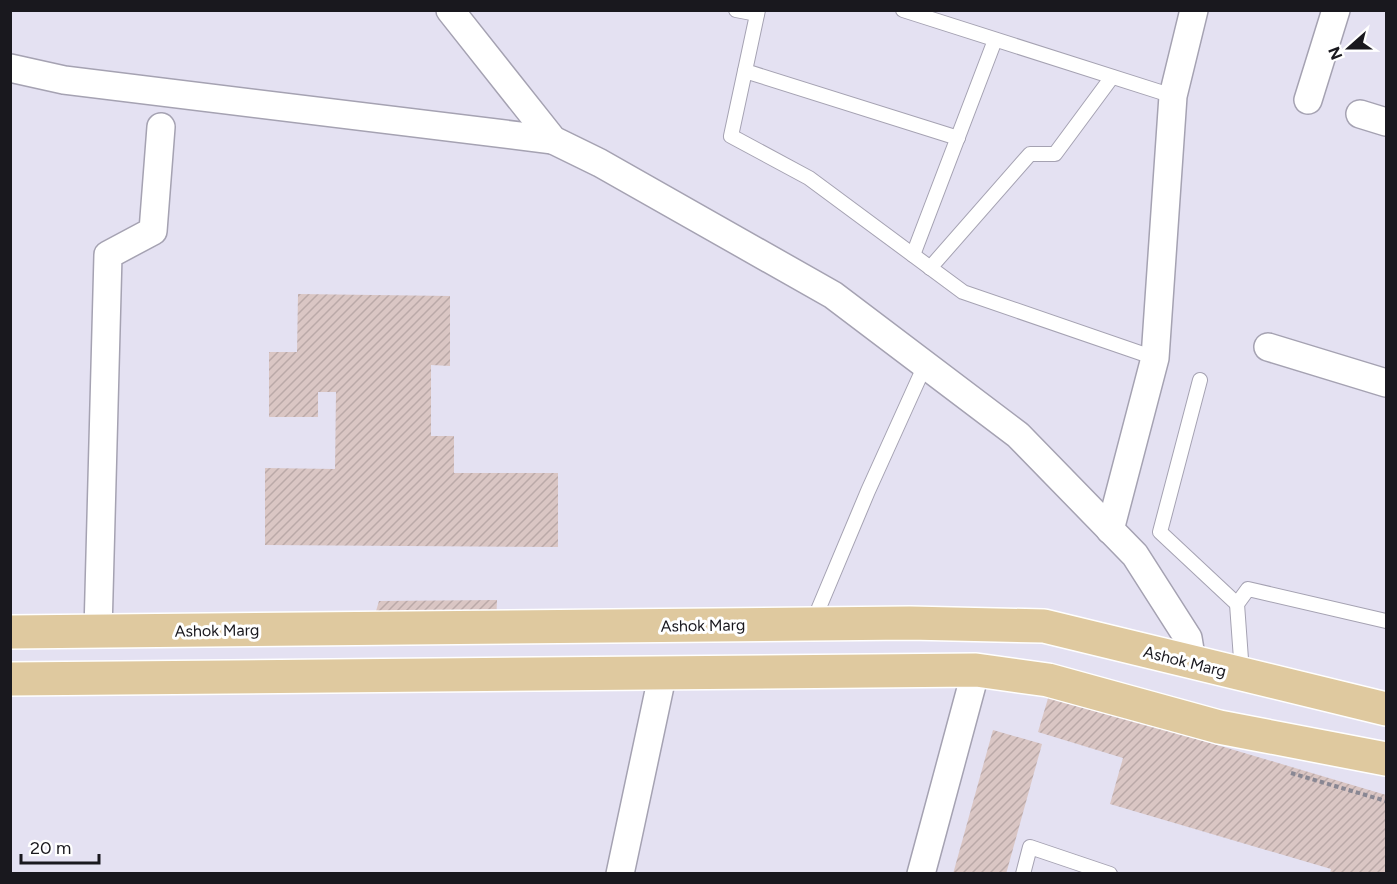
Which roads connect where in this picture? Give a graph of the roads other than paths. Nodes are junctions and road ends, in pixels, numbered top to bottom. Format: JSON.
{"nodes":[{"id":1,"x":450,"y":10,"type":"edge"},
{"id":2,"x":736,"y":10,"type":"edge"},
{"id":3,"x":903,"y":10,"type":"edge"},
{"id":4,"x":1194,"y":10,"type":"edge"},
{"id":5,"x":1336,"y":10,"type":"edge"},
{"id":6,"x":758,"y":12,"type":"edge"},
{"id":7,"x":995,"y":40,"type":"junction"},
{"id":8,"x":10,"y":69,"type":"edge"},
{"id":9,"x":745,"y":71,"type":"junction"},
{"id":10,"x":1112,"y":77,"type":"junction"},
{"id":11,"x":1173,"y":96,"type":"junction"},
{"id":12,"x":1308,"y":100,"type":"dead end"},
{"id":13,"x":1360,"y":114,"type":"dead end"},
{"id":14,"x":1386,"y":122,"type":"edge"},
{"id":15,"x":161,"y":127,"type":"dead end"},
{"id":16,"x":957,"y":138,"type":"junction"},
{"id":17,"x":553,"y":140,"type":"junction"},
{"id":18,"x":914,"y":255,"type":"junction"},
{"id":19,"x":930,"y":268,"type":"junction"},
{"id":20,"x":1268,"y":347,"type":"dead end"},
{"id":21,"x":1155,"y":358,"type":"junction"},
{"id":22,"x":926,"y":365,"type":"junction"},
{"id":23,"x":1200,"y":380,"type":"dead end"},
{"id":24,"x":1386,"y":383,"type":"edge"},
{"id":25,"x":1110,"y":530,"type":"junction"},
{"id":26,"x":1237,"y":604,"type":"junction"},
{"id":27,"x":1386,"y":621,"type":"edge"},
{"id":28,"x":812,"y":624,"type":"junction"},
{"id":29,"x":98,"y":631,"type":"junction"},
{"id":30,"x":10,"y":632,"type":"edge"},
{"id":31,"x":1192,"y":663,"type":"junction"},
{"id":32,"x":976,"y":670,"type":"junction"},
{"id":33,"x":663,"y":672,"type":"junction"},
{"id":34,"x":1242,"y":675,"type":"junction"},
{"id":35,"x":10,"y":679,"type":"edge"},
{"id":36,"x":1386,"y":709,"type":"edge"},
{"id":37,"x":1386,"y":759,"type":"edge"},
{"id":38,"x":620,"y":873,"type":"edge"},
{"id":39,"x":921,"y":873,"type":"edge"},
{"id":40,"x":1023,"y":873,"type":"edge"},
{"id":41,"x":1110,"y":873,"type":"edge"}],
"edges":[{"from":1,"to":17,"type":"street"},
{"from":2,"to":6,"type":"lane"},
{"from":3,"to":7,"type":"lane"},
{"from":4,"to":11,"type":"street"},
{"from":5,"to":12,"type":"street"},
{"from":6,"to":9,"type":"lane"},
{"from":7,"to":10,"type":"lane"},
{"from":7,"to":16,"type":"lane"},
{"from":8,"to":17,"type":"street"},
{"from":9,"to":16,"type":"lane"},
{"from":9,"to":18,"type":"lane"},
{"from":10,"to":11,"type":"lane"},
{"from":10,"to":19,"type":"lane"},
{"from":11,"to":21,"type":"street"},
{"from":13,"to":14,"type":"street"},
{"from":15,"to":29,"type":"street"},
{"from":16,"to":18,"type":"lane"},
{"from":17,"to":22,"type":"street"},
{"from":18,"to":19,"type":"lane"},
{"from":19,"to":21,"type":"lane"},
{"from":20,"to":24,"type":"street"},
{"from":21,"to":25,"type":"street"},
{"from":22,"to":25,"type":"street"},
{"from":22,"to":28,"type":"lane"},
{"from":23,"to":26,"type":"lane"},
{"from":25,"to":31,"type":"street"},
{"from":26,"to":27,"type":"lane"},
{"from":26,"to":34,"type":"lane"},
{"from":28,"to":29,"type":"main road","name":"Ashok Marg"},
{"from":28,"to":31,"type":"main road","name":"Ashok Marg"},
{"from":29,"to":30,"type":"main road","name":"Ashok Marg"},
{"from":31,"to":34,"type":"main road","name":"Ashok Marg"},
{"from":32,"to":33,"type":"main road"},
{"from":32,"to":37,"type":"main road"},
{"from":32,"to":39,"type":"street"},
{"from":33,"to":35,"type":"main road"},
{"from":33,"to":38,"type":"street"},
{"from":34,"to":36,"type":"main road","name":"Ashok Marg"},
{"from":40,"to":41,"type":"lane"}]}
